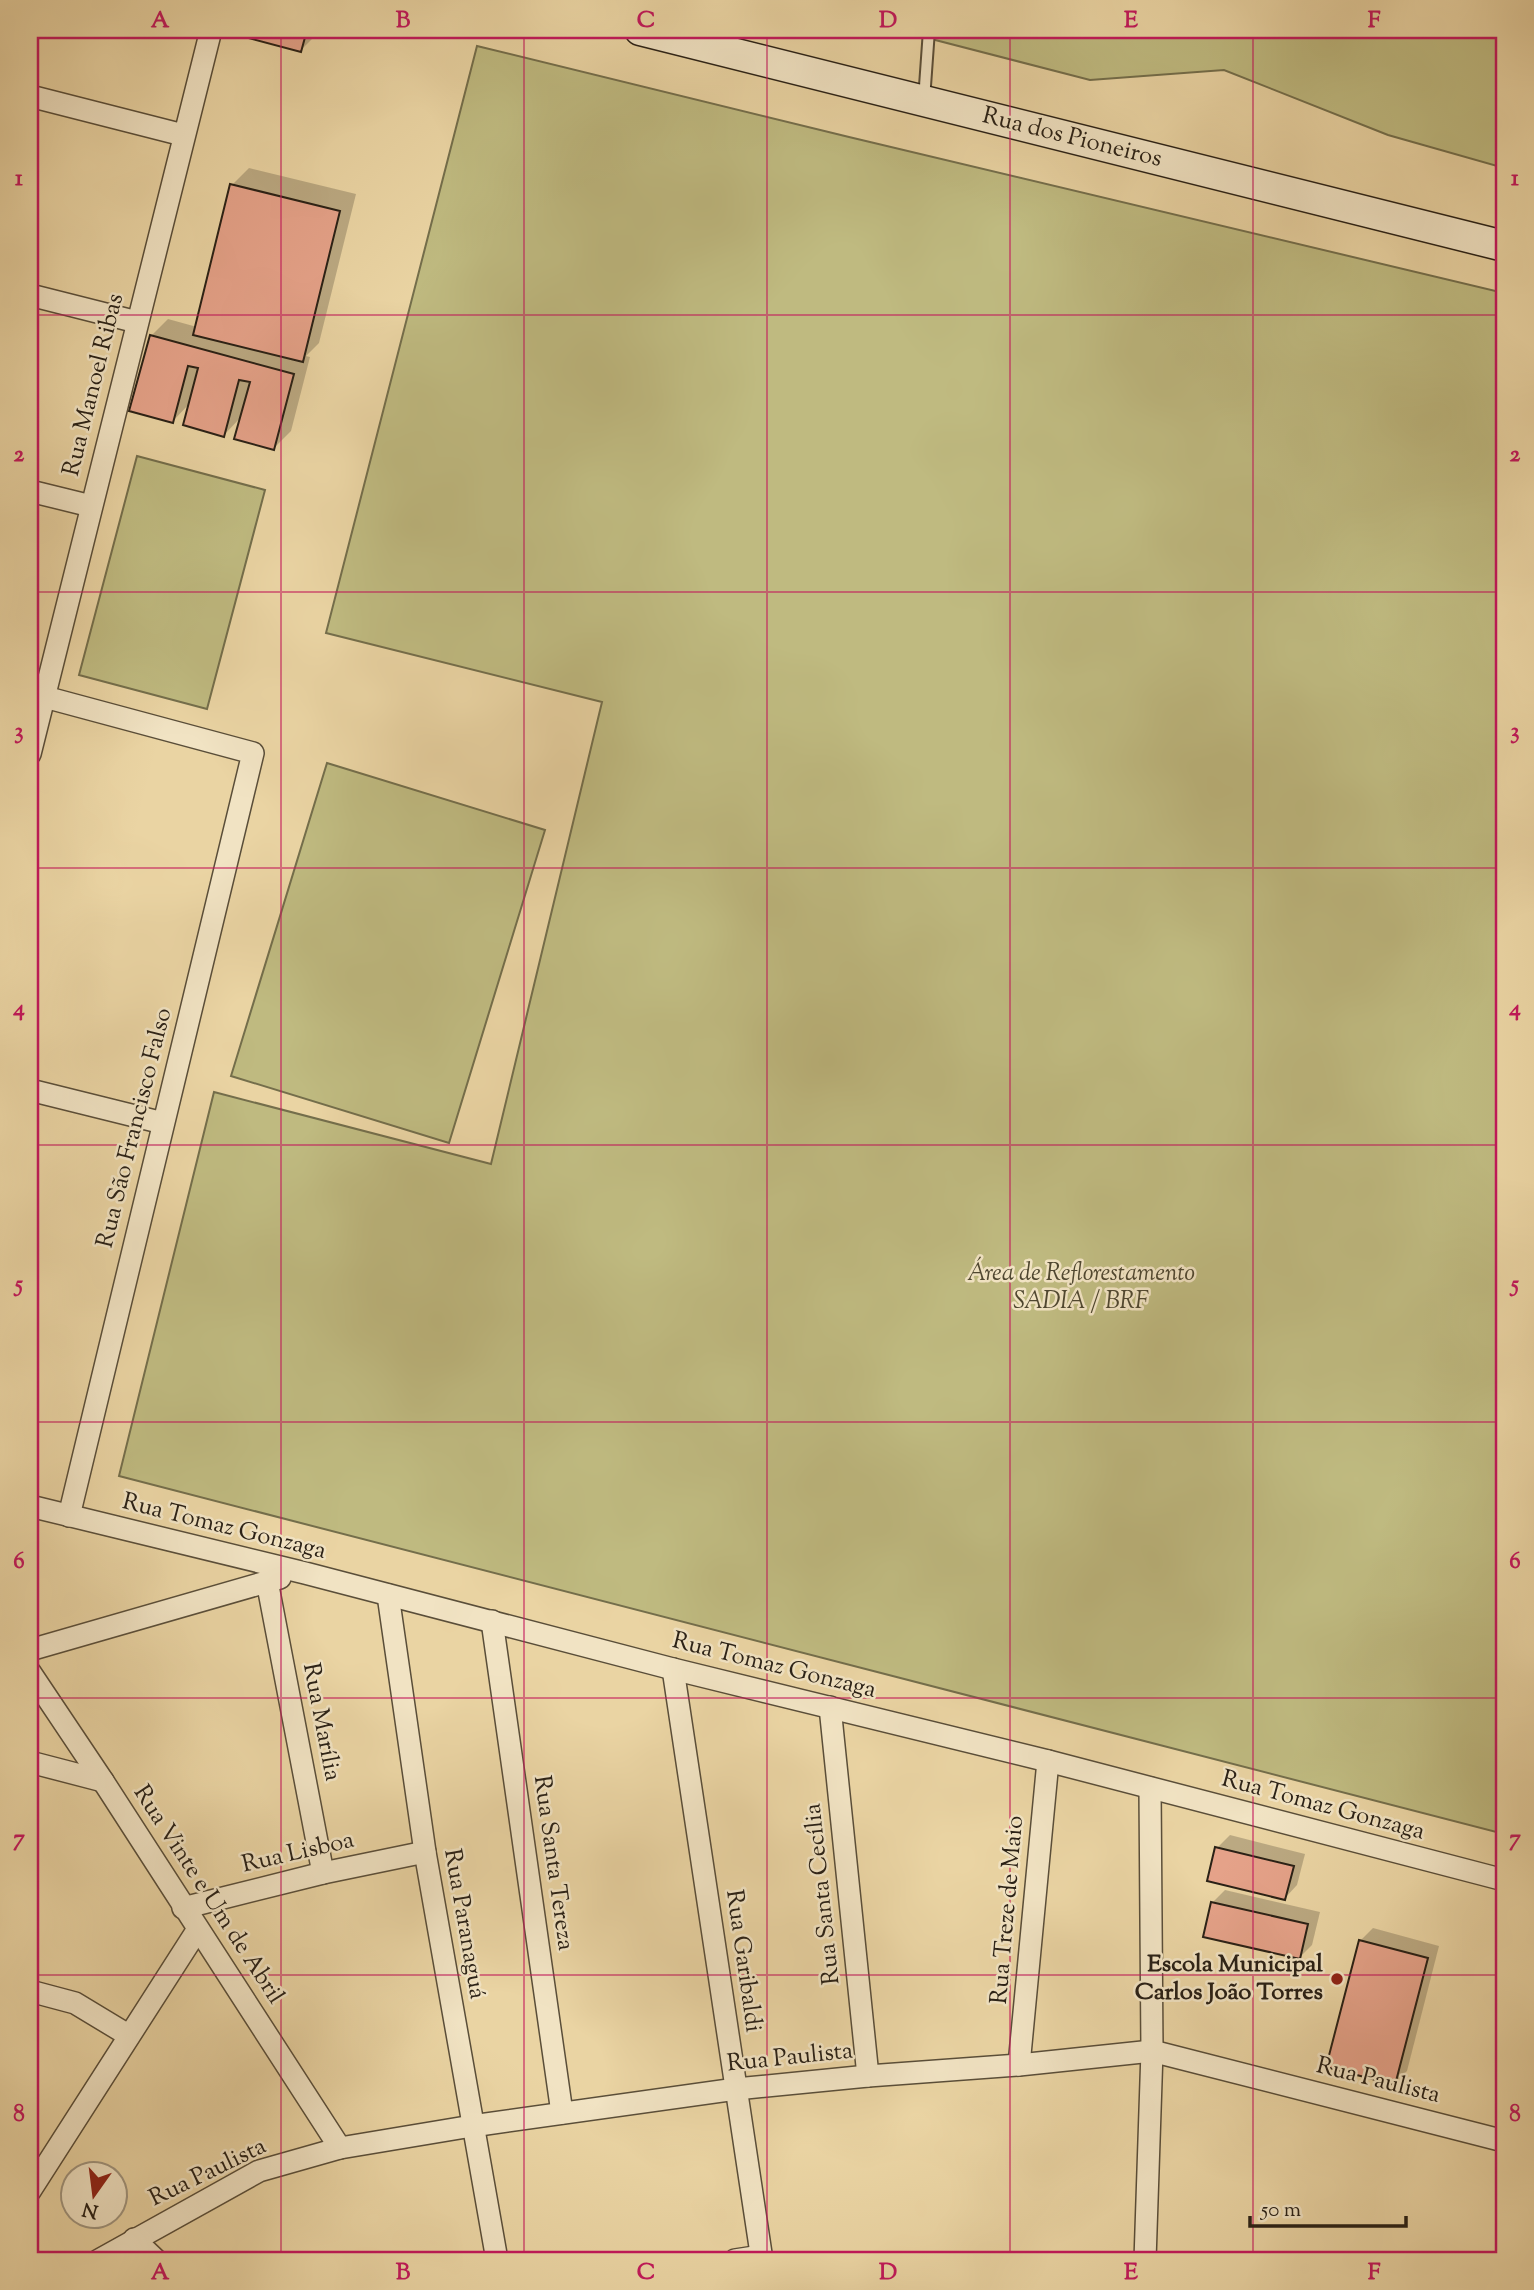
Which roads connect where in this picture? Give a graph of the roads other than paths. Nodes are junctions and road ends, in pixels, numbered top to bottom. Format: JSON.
{"nodes":[{"id":1,"x":211,"y":30,"type":"edge"},
{"id":2,"x":640,"y":30,"type":"edge"},
{"id":3,"x":929,"y":30,"type":"edge"},
{"id":4,"x":30,"y":96,"type":"edge"},
{"id":5,"x":924,"y":101,"type":"junction"},
{"id":6,"x":183,"y":135,"type":"junction"},
{"id":7,"x":1504,"y":246,"type":"edge"},
{"id":8,"x":30,"y":295,"type":"edge"},
{"id":9,"x":137,"y":322,"type":"junction"},
{"id":10,"x":30,"y":491,"type":"edge"},
{"id":11,"x":91,"y":506,"type":"junction"},
{"id":12,"x":37,"y":695,"type":"edge"},
{"id":13,"x":30,"y":754,"type":"edge"},
{"id":14,"x":30,"y":1090,"type":"edge"},
{"id":15,"x":163,"y":1123,"type":"junction"},
{"id":16,"x":30,"y":1506,"type":"edge"},
{"id":17,"x":69,"y":1516,"type":"junction"},
{"id":18,"x":305,"y":1573,"type":"junction"},
{"id":19,"x":267,"y":1581,"type":"junction"},
{"id":20,"x":388,"y":1595,"type":"junction"},
{"id":21,"x":492,"y":1620,"type":"junction"},
{"id":22,"x":30,"y":1650,"type":"edge"},
{"id":23,"x":673,"y":1669,"type":"junction"},
{"id":24,"x":30,"y":1672,"type":"edge"},
{"id":25,"x":830,"y":1707,"type":"junction"},
{"id":26,"x":1048,"y":1761,"type":"junction"},
{"id":27,"x":30,"y":1762,"type":"edge"},
{"id":28,"x":103,"y":1781,"type":"junction"},
{"id":29,"x":1150,"y":1788,"type":"junction"},
{"id":30,"x":425,"y":1852,"type":"junction"},
{"id":31,"x":323,"y":1873,"type":"junction"},
{"id":32,"x":1504,"y":1880,"type":"edge"},
{"id":33,"x":183,"y":1908,"type":"junction"},
{"id":34,"x":198,"y":1929,"type":"junction"},
{"id":35,"x":30,"y":1991,"type":"edge"},
{"id":36,"x":128,"y":2035,"type":"junction"},
{"id":37,"x":1152,"y":2050,"type":"junction"},
{"id":38,"x":1019,"y":2065,"type":"junction"},
{"id":39,"x":868,"y":2076,"type":"junction"},
{"id":40,"x":736,"y":2089,"type":"junction"},
{"id":41,"x":562,"y":2113,"type":"junction"},
{"id":42,"x":472,"y":2126,"type":"junction"},
{"id":43,"x":1504,"y":2141,"type":"edge"},
{"id":44,"x":340,"y":2148,"type":"junction"},
{"id":45,"x":30,"y":2191,"type":"edge"},
{"id":46,"x":134,"y":2239,"type":"junction"},
{"id":47,"x":762,"y":2258,"type":"edge"},
{"id":48,"x":99,"y":2260,"type":"edge"},
{"id":49,"x":156,"y":2260,"type":"edge"},
{"id":50,"x":497,"y":2260,"type":"edge"},
{"id":51,"x":735,"y":2260,"type":"edge"},
{"id":52,"x":1145,"y":2260,"type":"edge"}],
"edges":[{"from":1,"to":6,"type":"street","name":"Rua Manoel Ribas"},
{"from":2,"to":5,"type":"main road","name":"Rua dos Pioneiros"},
{"from":3,"to":5,"type":"lane"},
{"from":4,"to":6,"type":"street"},
{"from":5,"to":7,"type":"main road","name":"Rua dos Pioneiros"},
{"from":6,"to":9,"type":"street","name":"Rua Manoel Ribas"},
{"from":8,"to":9,"type":"street"},
{"from":9,"to":11,"type":"street","name":"Rua Manoel Ribas"},
{"from":10,"to":11,"type":"street"},
{"from":11,"to":12,"type":"street","name":"Rua Manoel Ribas"},
{"from":12,"to":13,"type":"street","name":"Rua Manoel Ribas"},
{"from":12,"to":15,"type":"street","name":"Rua São Francisco Falso"},
{"from":14,"to":15,"type":"street"},
{"from":15,"to":17,"type":"street","name":"Rua São Francisco Falso"},
{"from":16,"to":17,"type":"street","name":"Rua Tomaz Gonzaga"},
{"from":17,"to":18,"type":"street","name":"Rua Tomaz Gonzaga"},
{"from":18,"to":19,"type":"street"},
{"from":18,"to":20,"type":"street","name":"Rua Tomaz Gonzaga"},
{"from":19,"to":22,"type":"street"},
{"from":19,"to":31,"type":"street","name":"Rua Marília"},
{"from":20,"to":21,"type":"street","name":"Rua Tomaz Gonzaga"},
{"from":20,"to":30,"type":"street","name":"Rua Paranaguá"},
{"from":21,"to":23,"type":"street","name":"Rua Tomaz Gonzaga"},
{"from":21,"to":41,"type":"street","name":"Rua Santa Tereza"},
{"from":23,"to":25,"type":"street","name":"Rua Tomaz Gonzaga"},
{"from":23,"to":40,"type":"street","name":"Rua Garibaldi"},
{"from":24,"to":28,"type":"street","name":"Rua Vinte e Um de Abril"},
{"from":25,"to":26,"type":"street","name":"Rua Tomaz Gonzaga"},
{"from":25,"to":39,"type":"street","name":"Rua Santa Cecília"},
{"from":26,"to":29,"type":"street","name":"Rua Tomaz Gonzaga"},
{"from":26,"to":38,"type":"street","name":"Rua Treze de Maio"},
{"from":27,"to":28,"type":"street"},
{"from":28,"to":33,"type":"street","name":"Rua Vinte e Um de Abril"},
{"from":29,"to":32,"type":"street","name":"Rua Tomaz Gonzaga"},
{"from":29,"to":37,"type":"street"},
{"from":30,"to":31,"type":"street","name":"Rua Lisboa"},
{"from":30,"to":42,"type":"street","name":"Rua Paranaguá"},
{"from":31,"to":33,"type":"street","name":"Rua Lisboa"},
{"from":33,"to":34,"type":"street","name":"Rua Vinte e Um de Abril"},
{"from":34,"to":36,"type":"street"},
{"from":34,"to":44,"type":"street","name":"Rua Vinte e Um de Abril"},
{"from":35,"to":36,"type":"street"},
{"from":36,"to":45,"type":"street"},
{"from":37,"to":38,"type":"street","name":"Rua Paulista"},
{"from":37,"to":43,"type":"street","name":"Rua Paulista"},
{"from":37,"to":52,"type":"street"},
{"from":38,"to":39,"type":"street","name":"Rua Paulista"},
{"from":39,"to":40,"type":"street","name":"Rua Paulista"},
{"from":40,"to":41,"type":"street","name":"Rua Paulista"},
{"from":40,"to":47,"type":"street","name":"Rua Garibaldi"},
{"from":41,"to":42,"type":"street","name":"Rua Paulista"},
{"from":42,"to":44,"type":"street","name":"Rua Paulista"},
{"from":42,"to":50,"type":"street","name":"Rua Paranaguá"},
{"from":44,"to":46,"type":"street","name":"Rua Paulista"},
{"from":46,"to":48,"type":"street","name":"Rua Paulista"},
{"from":46,"to":49,"type":"street"},
{"from":47,"to":51,"type":"street"}]}
